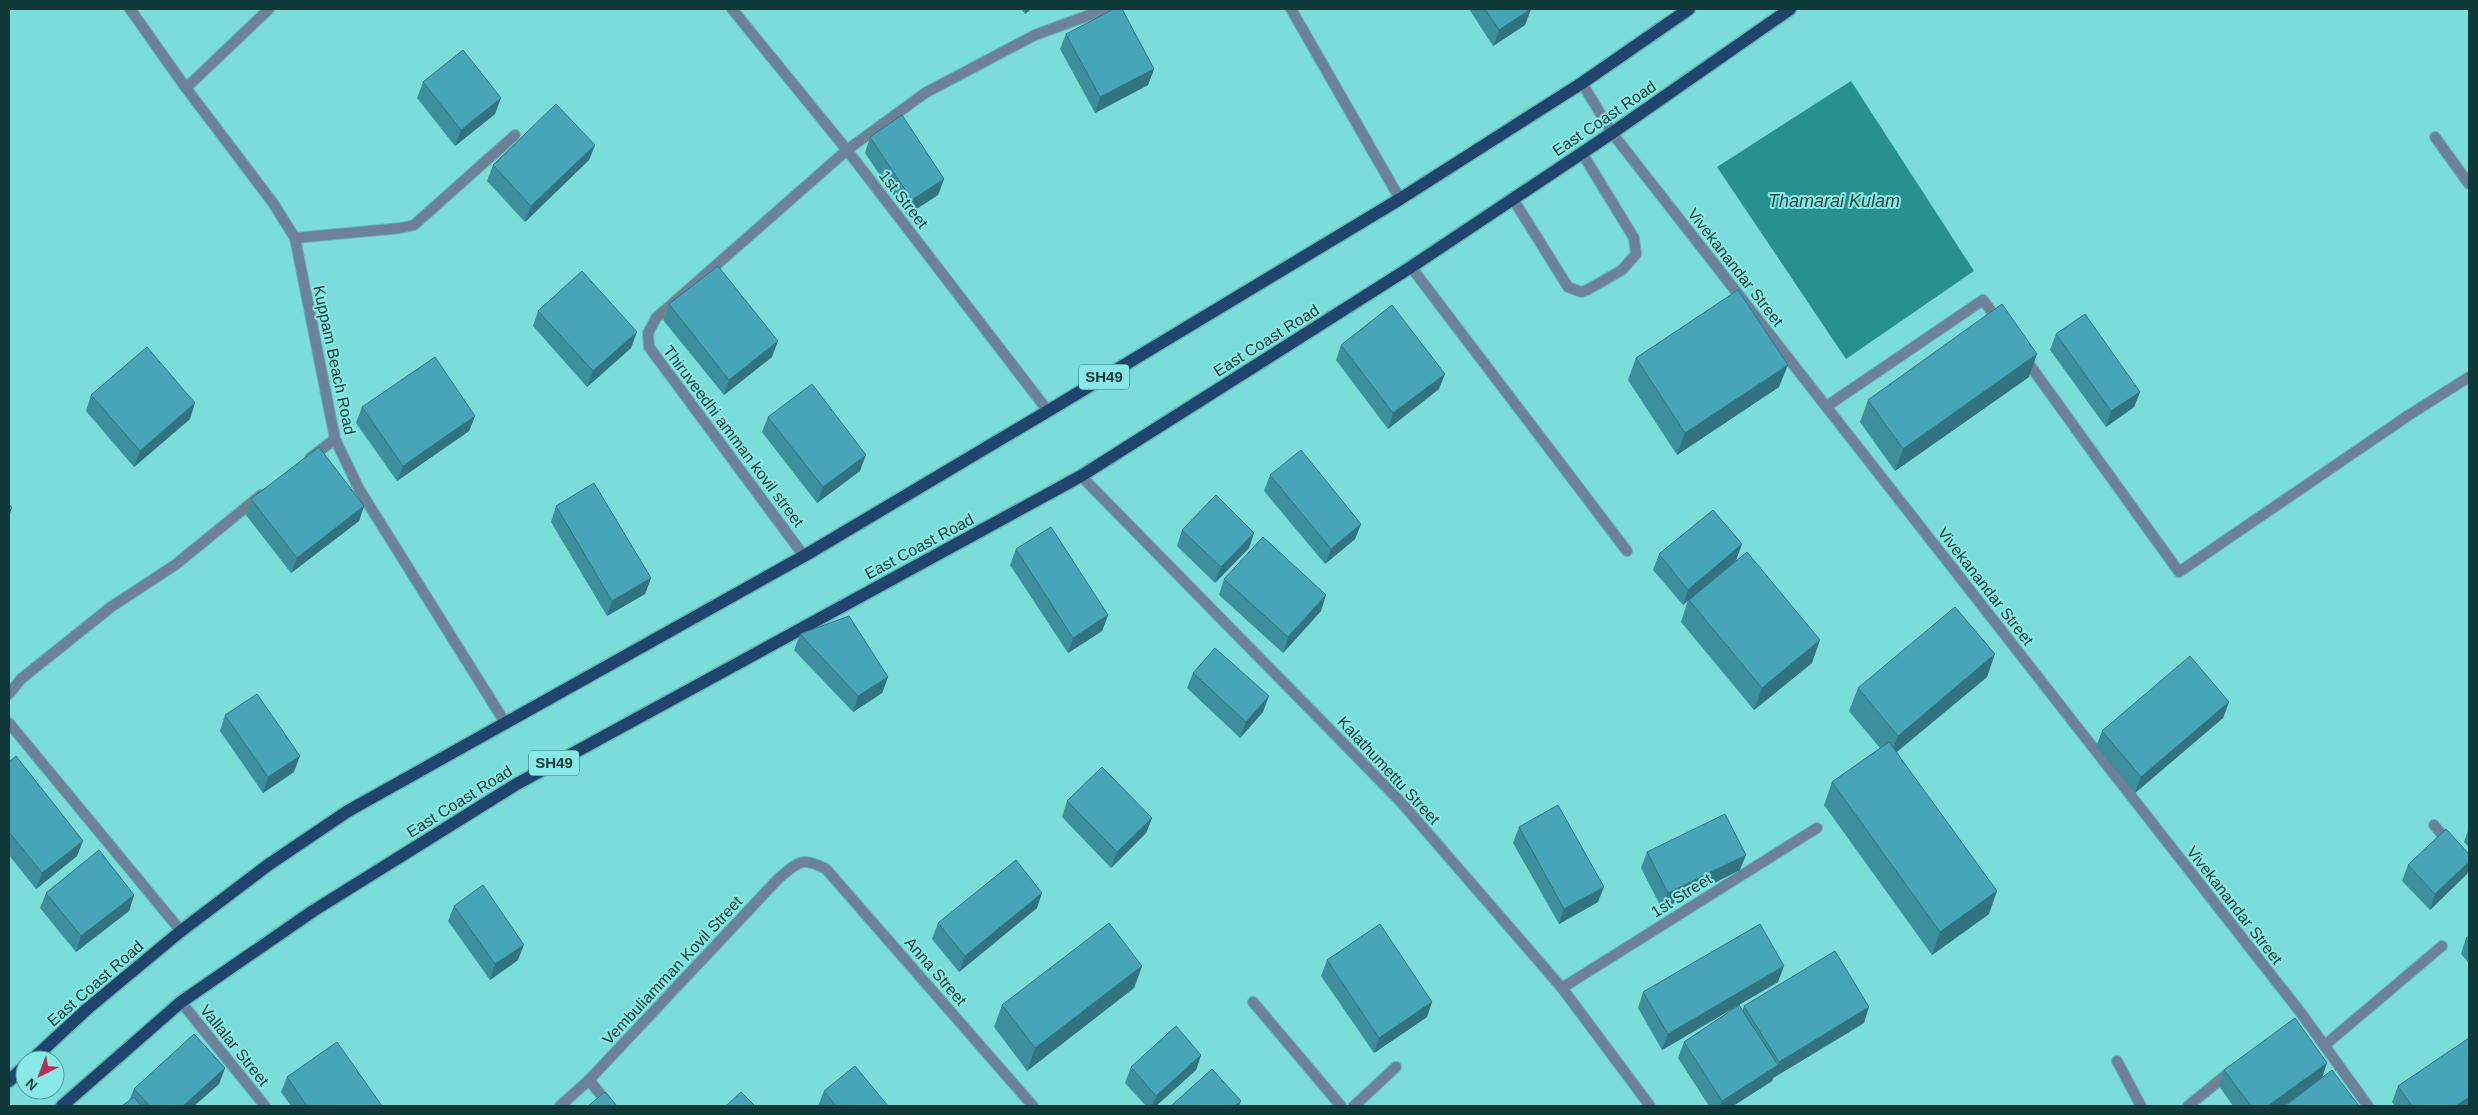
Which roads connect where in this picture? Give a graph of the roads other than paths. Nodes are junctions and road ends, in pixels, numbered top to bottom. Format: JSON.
{"nodes":[{"id":1,"x":130,"y":9,"type":"edge"},
{"id":2,"x":269,"y":9,"type":"edge"},
{"id":3,"x":732,"y":9,"type":"edge"},
{"id":4,"x":1106,"y":9,"type":"edge"},
{"id":5,"x":1291,"y":9,"type":"edge"},
{"id":6,"x":1689,"y":9,"type":"edge"},
{"id":7,"x":1790,"y":9,"type":"edge"},
{"id":8,"x":1582,"y":83,"type":"junction"},
{"id":9,"x":186,"y":88,"type":"junction"},
{"id":10,"x":1612,"y":133,"type":"junction"},
{"id":11,"x":515,"y":135,"type":"dead end"},
{"id":12,"x":2435,"y":137,"type":"dead end"},
{"id":13,"x":847,"y":150,"type":"junction"},
{"id":14,"x":1582,"y":153,"type":"junction"},
{"id":15,"x":2469,"y":184,"type":"edge"},
{"id":16,"x":1400,"y":199,"type":"junction"},
{"id":17,"x":1513,"y":200,"type":"junction"},
{"id":18,"x":295,"y":238,"type":"junction"},
{"id":19,"x":1411,"y":267,"type":"junction"},
{"id":20,"x":2006,"y":332,"type":"edge"},
{"id":21,"x":2018,"y":348,"type":"edge"},
{"id":22,"x":2469,"y":377,"type":"edge"},
{"id":23,"x":1827,"y":406,"type":"junction"},
{"id":24,"x":1048,"y":411,"type":"junction"},
{"id":25,"x":335,"y":439,"type":"junction"},
{"id":26,"x":304,"y":462,"type":"edge"},
{"id":27,"x":1081,"y":476,"type":"junction"},
{"id":28,"x":273,"y":486,"type":"edge"},
{"id":29,"x":1627,"y":551,"type":"dead end"},
{"id":30,"x":804,"y":556,"type":"junction"},
{"id":31,"x":9,"y":694,"type":"edge"},
{"id":32,"x":9,"y":722,"type":"edge"},
{"id":33,"x":506,"y":724,"type":"junction"},
{"id":34,"x":2434,"y":825,"type":"dead end"},
{"id":35,"x":1817,"y":828,"type":"dead end"},
{"id":36,"x":2458,"y":853,"type":"edge"},
{"id":37,"x":810,"y":860,"type":"joint"},
{"id":38,"x":181,"y":931,"type":"junction"},
{"id":39,"x":2442,"y":946,"type":"dead end"},
{"id":40,"x":1562,"y":988,"type":"junction"},
{"id":41,"x":181,"y":1002,"type":"junction"},
{"id":42,"x":1253,"y":1002,"type":"dead end"},
{"id":43,"x":2325,"y":1045,"type":"junction"},
{"id":44,"x":43,"y":1050,"type":"edge"},
{"id":45,"x":2116,"y":1061,"type":"dead end"},
{"id":46,"x":2241,"y":1063,"type":"edge"},
{"id":47,"x":1396,"y":1067,"type":"dead end"},
{"id":48,"x":589,"y":1080,"type":"junction"},
{"id":49,"x":62,"y":1106,"type":"edge"},
{"id":50,"x":266,"y":1106,"type":"edge"},
{"id":51,"x":560,"y":1106,"type":"edge"},
{"id":52,"x":610,"y":1106,"type":"edge"},
{"id":53,"x":1033,"y":1106,"type":"edge"},
{"id":54,"x":1341,"y":1106,"type":"edge"},
{"id":55,"x":1354,"y":1106,"type":"edge"},
{"id":56,"x":1650,"y":1106,"type":"edge"},
{"id":57,"x":2141,"y":1106,"type":"edge"},
{"id":58,"x":2188,"y":1106,"type":"edge"},
{"id":59,"x":2368,"y":1106,"type":"edge"}],
"edges":[{"from":1,"to":9,"type":"street","name":"Kuppam Beach Road"},
{"from":2,"to":9,"type":"street"},
{"from":3,"to":13,"type":"street","name":"1st Street"},
{"from":4,"to":13,"type":"street","name":"Thiruveedhi amman kovil street"},
{"from":5,"to":16,"type":"street"},
{"from":6,"to":8,"type":"main road","name":"East Coast Road","number":"SH49"},
{"from":7,"to":10,"type":"main road","name":"East Coast Road","number":"SH49"},
{"from":8,"to":10,"type":"street","name":"Vivekanandar Street"},
{"from":8,"to":16,"type":"main road","name":"East Coast Road","number":"SH49"},
{"from":9,"to":18,"type":"street","name":"Kuppam Beach Road"},
{"from":10,"to":14,"type":"main road","name":"East Coast Road","number":"SH49"},
{"from":10,"to":23,"type":"street","name":"Vivekanandar Street"},
{"from":11,"to":18,"type":"street"},
{"from":12,"to":15,"type":"street"},
{"from":13,"to":24,"type":"street","name":"1st Street"},
{"from":13,"to":30,"type":"street","name":"Thiruveedhi amman kovil street"},
{"from":14,"to":17,"type":"main road","name":"East Coast Road","number":"SH49"},
{"from":14,"to":17,"type":"street"},
{"from":16,"to":24,"type":"main road","name":"East Coast Road","number":"SH49"},
{"from":17,"to":19,"type":"main road","name":"East Coast Road","number":"SH49"},
{"from":18,"to":25,"type":"street","name":"Kuppam Beach Road"},
{"from":19,"to":27,"type":"main road","name":"East Coast Road","number":"SH49"},
{"from":19,"to":29,"type":"street"},
{"from":20,"to":23,"type":"street"},
{"from":21,"to":22,"type":"street"},
{"from":23,"to":43,"type":"street","name":"Vivekanandar Street"},
{"from":24,"to":30,"type":"main road","name":"East Coast Road","number":"SH49"},
{"from":25,"to":26,"type":"street"},
{"from":25,"to":33,"type":"street","name":"Kuppam Beach Road"},
{"from":27,"to":40,"type":"street","name":"Kalathumettu Street"},
{"from":27,"to":41,"type":"main road","name":"East Coast Road","number":"SH49"},
{"from":28,"to":31,"type":"street"},
{"from":30,"to":33,"type":"main road","name":"East Coast Road","number":"SH49"},
{"from":32,"to":38,"type":"street"},
{"from":33,"to":38,"type":"main road","name":"East Coast Road","number":"SH49"},
{"from":34,"to":36,"type":"street"},
{"from":35,"to":40,"type":"street","name":"1st Street"},
{"from":37,"to":48,"type":"street","name":"Vembuliamman Kovil Street"},
{"from":37,"to":53,"type":"street","name":"Anna Street"},
{"from":38,"to":44,"type":"main road","name":"East Coast Road","number":"SH49"},
{"from":39,"to":43,"type":"street"},
{"from":40,"to":56,"type":"street","name":"Kalathumettu Street"},
{"from":41,"to":49,"type":"main road","name":"East Coast Road","number":"SH49"},
{"from":41,"to":50,"type":"street","name":"Vallalar Street"},
{"from":42,"to":54,"type":"street"},
{"from":43,"to":59,"type":"street","name":"Vivekanandar Street"},
{"from":45,"to":57,"type":"street"},
{"from":46,"to":58,"type":"street"},
{"from":47,"to":55,"type":"street"},
{"from":48,"to":51,"type":"street","name":"Vembuliamman Kovil Street"},
{"from":48,"to":52,"type":"street"}]}
